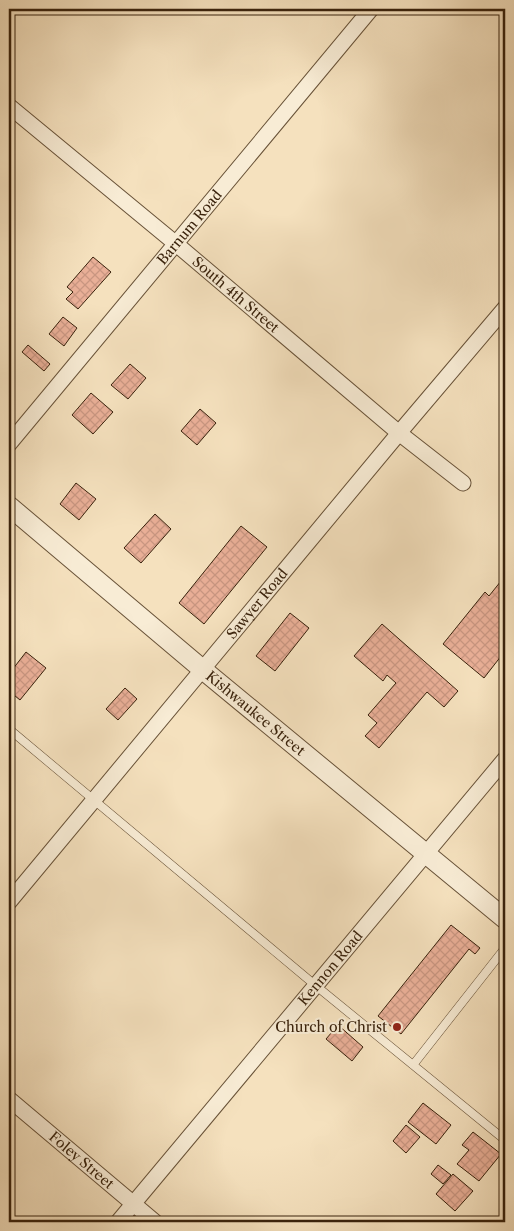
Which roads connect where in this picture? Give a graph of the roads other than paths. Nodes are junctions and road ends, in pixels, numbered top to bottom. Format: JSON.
{"nodes":[{"id":1,"x":371,"y":9,"type":"edge"},
{"id":2,"x":9,"y":106,"type":"edge"},
{"id":3,"x":175,"y":243,"type":"junction"},
{"id":4,"x":505,"y":308,"type":"edge"},
{"id":5,"x":399,"y":433,"type":"junction"},
{"id":6,"x":9,"y":444,"type":"edge"},
{"id":7,"x":463,"y":483,"type":"dead end"},
{"id":8,"x":9,"y":506,"type":"edge"},
{"id":9,"x":202,"y":669,"type":"junction"},
{"id":10,"x":9,"y":729,"type":"edge"},
{"id":11,"x":505,"y":759,"type":"edge"},
{"id":12,"x":94,"y":800,"type":"junction"},
{"id":13,"x":426,"y":854,"type":"junction"},
{"id":14,"x":9,"y":902,"type":"edge"},
{"id":15,"x":505,"y":919,"type":"edge"},
{"id":16,"x":505,"y":948,"type":"edge"},
{"id":17,"x":315,"y":985,"type":"junction"},
{"id":18,"x":413,"y":1065,"type":"junction"},
{"id":19,"x":9,"y":1099,"type":"edge"},
{"id":20,"x":505,"y":1140,"type":"edge"},
{"id":21,"x":133,"y":1204,"type":"junction"},
{"id":22,"x":118,"y":1222,"type":"edge"},
{"id":23,"x":155,"y":1222,"type":"edge"}],
"edges":[{"from":1,"to":3,"type":"street","name":"Barnum Road"},
{"from":2,"to":3,"type":"street","name":"South 4th Street"},
{"from":3,"to":5,"type":"street","name":"South 4th Street"},
{"from":3,"to":6,"type":"street","name":"Barnum Road"},
{"from":4,"to":5,"type":"street","name":"Sawyer Road"},
{"from":5,"to":7,"type":"street","name":"South 4th Street"},
{"from":5,"to":9,"type":"street","name":"Sawyer Road"},
{"from":8,"to":9,"type":"street","name":"Kishwaukee Street"},
{"from":9,"to":12,"type":"street","name":"Sawyer Road"},
{"from":9,"to":13,"type":"street","name":"Kishwaukee Street"},
{"from":10,"to":12,"type":"lane"},
{"from":11,"to":13,"type":"street","name":"Kennon Road"},
{"from":12,"to":14,"type":"street","name":"Sawyer Road"},
{"from":12,"to":17,"type":"lane"},
{"from":13,"to":15,"type":"street","name":"Kishwaukee Street"},
{"from":13,"to":17,"type":"street","name":"Kennon Road"},
{"from":16,"to":18,"type":"lane"},
{"from":17,"to":18,"type":"lane"},
{"from":17,"to":21,"type":"street","name":"Kennon Road"},
{"from":18,"to":20,"type":"lane"},
{"from":19,"to":21,"type":"street","name":"Foley Street"},
{"from":21,"to":22,"type":"street","name":"Kennon Road"},
{"from":21,"to":23,"type":"street","name":"Foley Street"}]}
